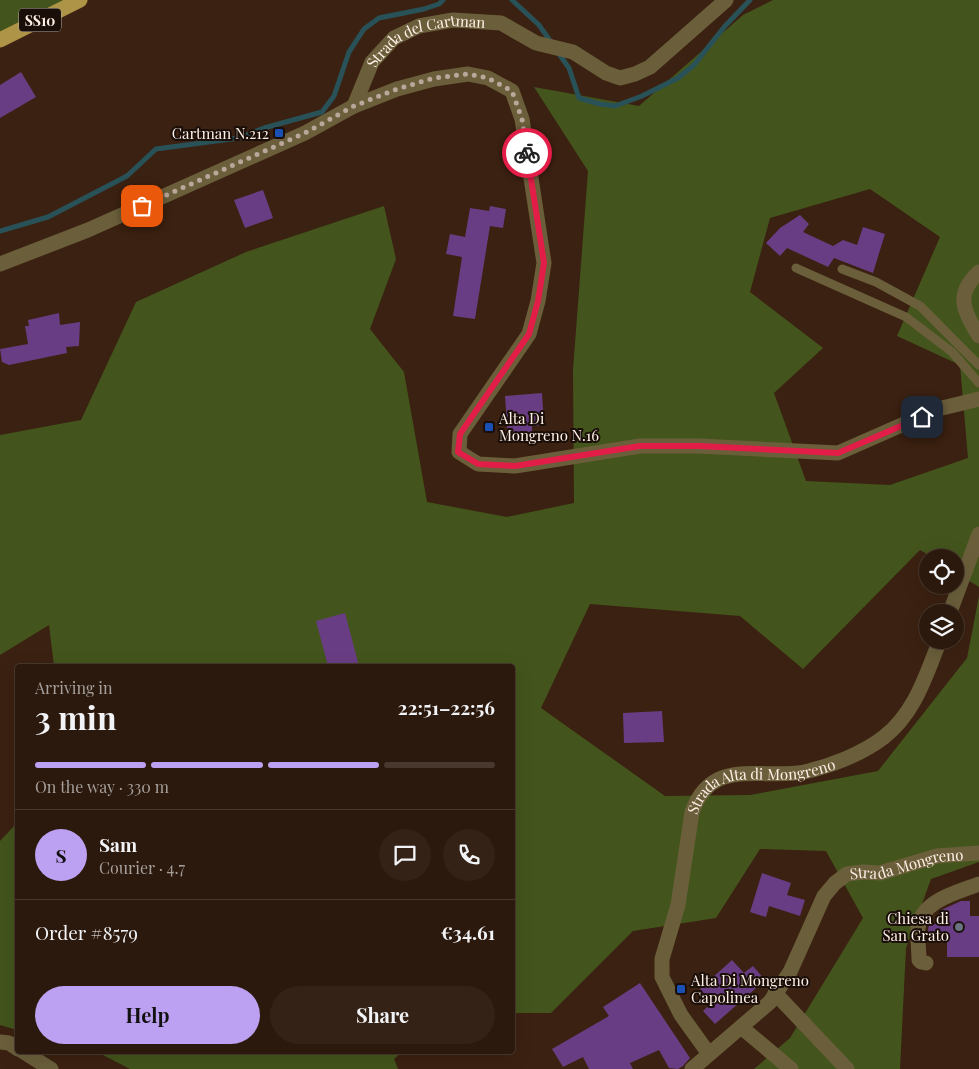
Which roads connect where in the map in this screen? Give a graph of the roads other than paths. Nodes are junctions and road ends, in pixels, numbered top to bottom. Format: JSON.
{"nodes":[{"id":1,"x":80,"y":0,"type":"edge"},
{"id":2,"x":726,"y":0,"type":"edge"},
{"id":3,"x":0,"y":40,"type":"edge"},
{"id":4,"x":354,"y":106,"type":"junction"},
{"id":5,"x":0,"y":264,"type":"edge"},
{"id":6,"x":796,"y":268,"type":"dead end"},
{"id":7,"x":842,"y":268,"type":"dead end"},
{"id":8,"x":979,"y":272,"type":"edge"},
{"id":9,"x":979,"y":336,"type":"edge"},
{"id":10,"x":979,"y":365,"type":"edge"},
{"id":11,"x":979,"y":383,"type":"edge"},
{"id":12,"x":979,"y":399,"type":"edge"},
{"id":13,"x":979,"y":534,"type":"edge"},
{"id":14,"x":953,"y":604,"type":"edge"},
{"id":15,"x":936,"y":649,"type":"edge"},
{"id":16,"x":979,"y":853,"type":"edge"},
{"id":17,"x":979,"y":884,"type":"edge"},
{"id":18,"x":926,"y":963,"type":"dead end"},
{"id":19,"x":776,"y":993,"type":"junction"},
{"id":20,"x":740,"y":1027,"type":"junction"},
{"id":21,"x":0,"y":1042,"type":"edge"},
{"id":22,"x":15,"y":1046,"type":"edge"},
{"id":23,"x":27,"y":1054,"type":"edge"},
{"id":24,"x":709,"y":1054,"type":"junction"},
{"id":25,"x":51,"y":1069,"type":"edge"},
{"id":26,"x":692,"y":1069,"type":"edge"},
{"id":27,"x":791,"y":1069,"type":"edge"},
{"id":28,"x":847,"y":1069,"type":"edge"}],
"edges":[{"from":1,"to":3,"type":"main road","number":"SS10"},
{"from":2,"to":4,"type":"street","name":"Strada del Cartman"},
{"from":4,"to":5,"type":"street"},
{"from":4,"to":12,"type":"street"},
{"from":6,"to":11,"type":"lane"},
{"from":7,"to":10,"type":"lane"},
{"from":8,"to":9,"type":"street"},
{"from":13,"to":14,"type":"street"},
{"from":15,"to":24,"type":"street","name":"Strada Alta di Mongreno"},
{"from":16,"to":19,"type":"street","name":"Strada Mongreno"},
{"from":17,"to":18,"type":"street"},
{"from":19,"to":20,"type":"street","name":"Strada Mongreno"},
{"from":19,"to":28,"type":"street"},
{"from":20,"to":24,"type":"street","name":"Strada Mongreno"},
{"from":20,"to":27,"type":"street"},
{"from":21,"to":22,"type":"street"},
{"from":23,"to":25,"type":"street"},
{"from":24,"to":26,"type":"street","name":"Strada Mongreno"}]}
